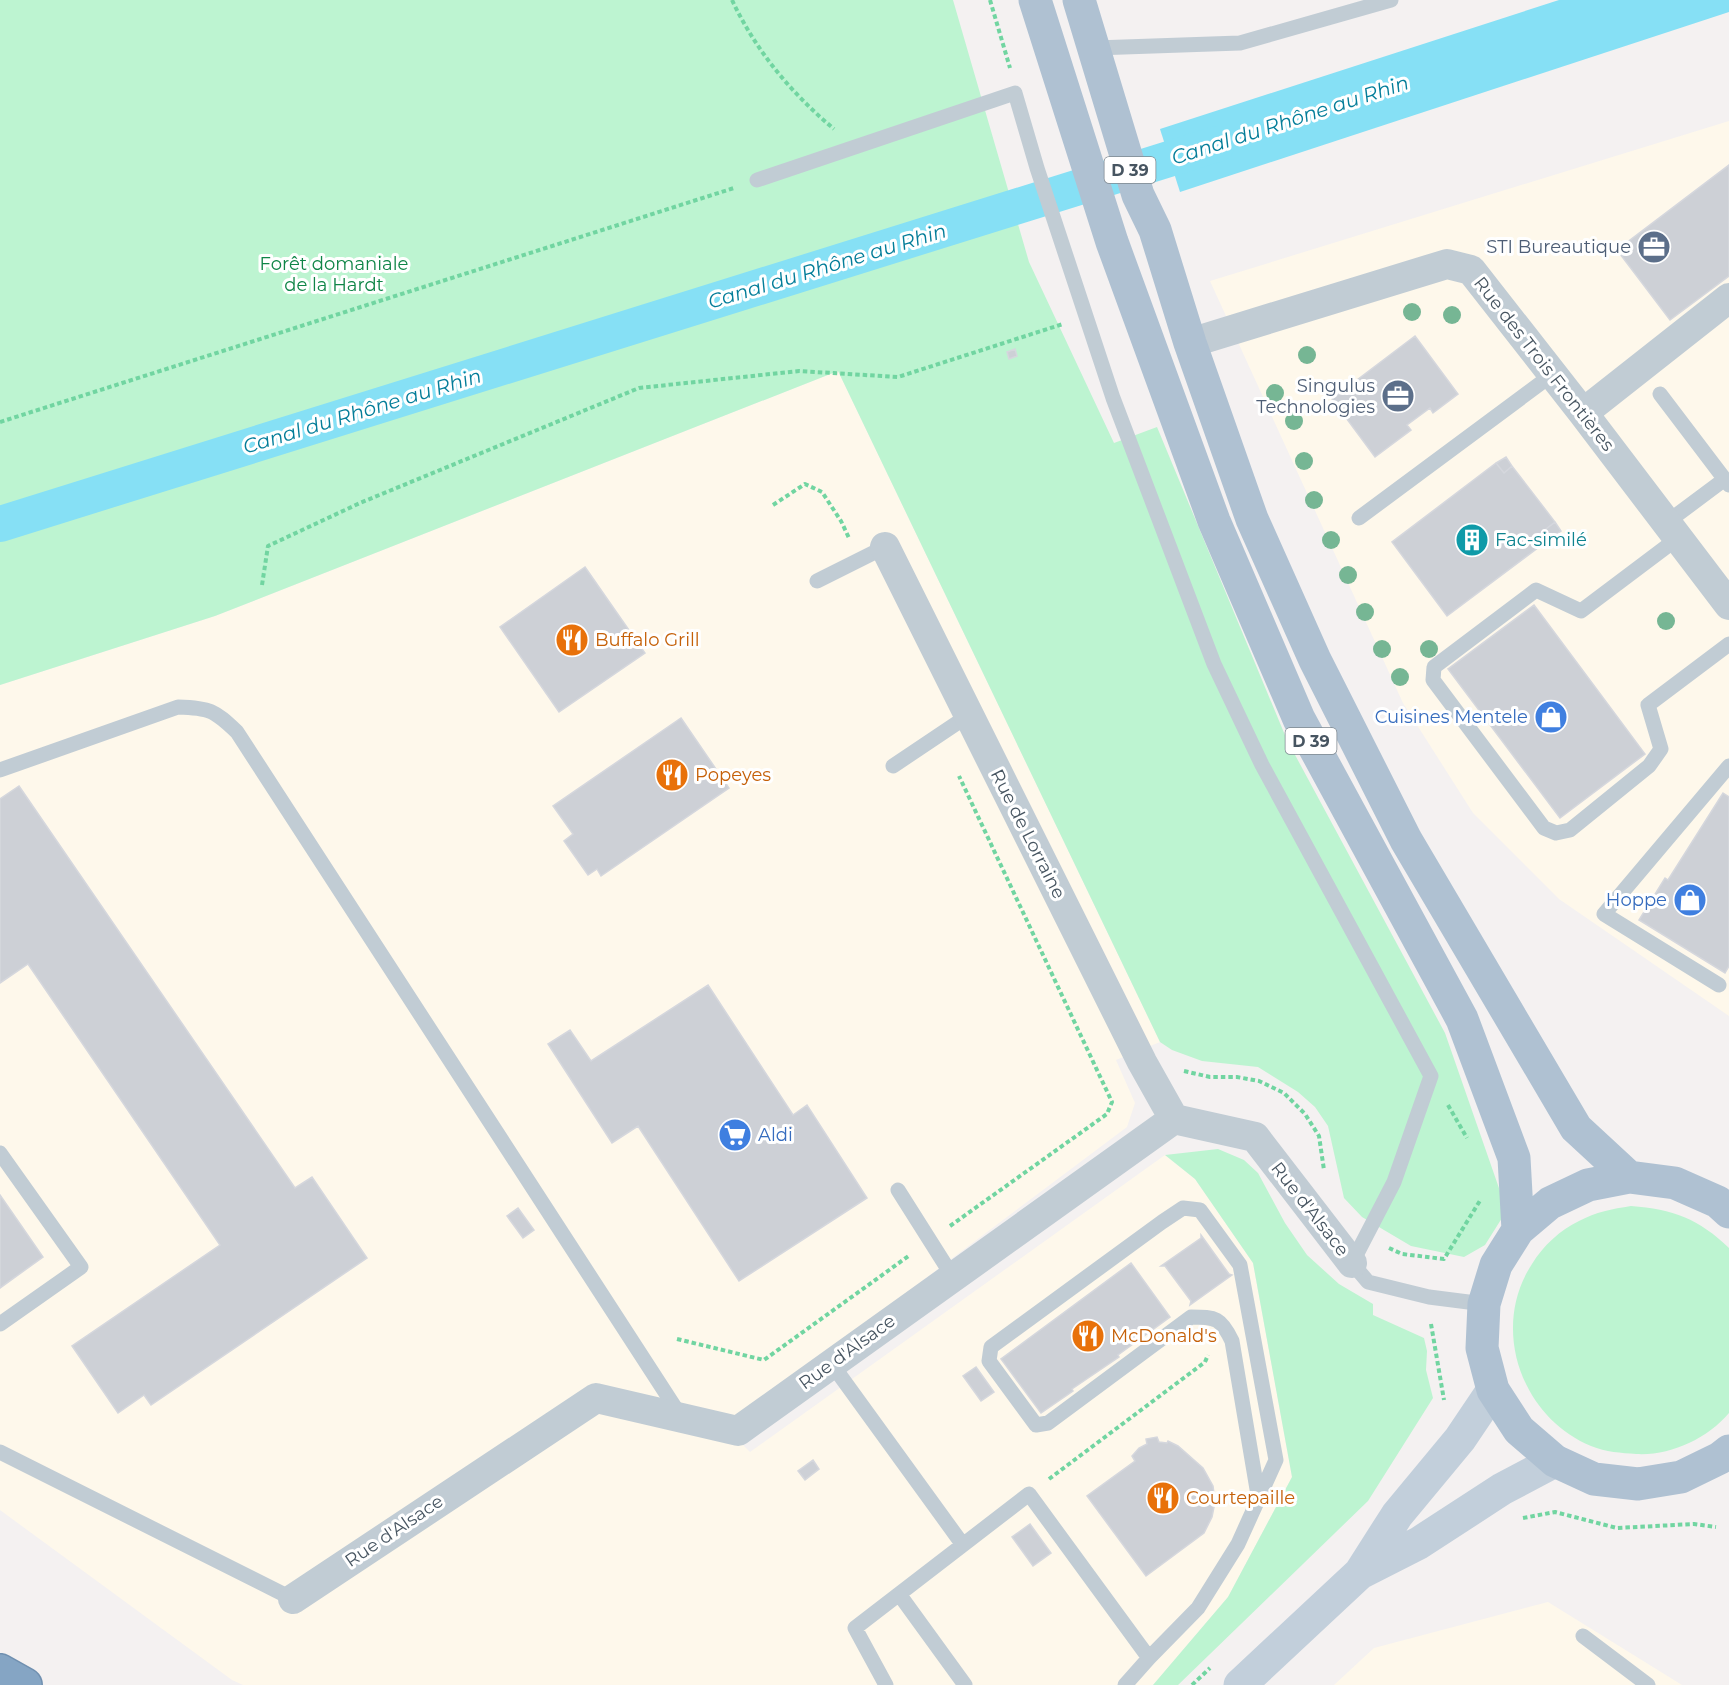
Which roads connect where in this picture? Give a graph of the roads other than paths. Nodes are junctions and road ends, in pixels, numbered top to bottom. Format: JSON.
{"nodes":[{"id":1,"x":1035,"y":0,"type":"edge"},
{"id":2,"x":1079,"y":0,"type":"edge"},
{"id":3,"x":1385,"y":1,"type":"edge"},
{"id":4,"x":1095,"y":48,"type":"junction"},
{"id":5,"x":757,"y":180,"type":"road end"},
{"id":6,"x":1729,"y":298,"type":"edge"},
{"id":7,"x":1190,"y":343,"type":"junction"},
{"id":8,"x":1553,"y":374,"type":"junction"},
{"id":9,"x":1660,"y":394,"type":"dead end"},
{"id":10,"x":1583,"y":413,"type":"junction"},
{"id":11,"x":1727,"y":482,"type":"edge"},
{"id":12,"x":1359,"y":518,"type":"dead end"},
{"id":13,"x":1672,"y":530,"type":"junction"},
{"id":14,"x":872,"y":554,"type":"joint"},
{"id":15,"x":817,"y":581,"type":"dead end"},
{"id":16,"x":1729,"y":605,"type":"edge"},
{"id":17,"x":1729,"y":644,"type":"edge"},
{"id":18,"x":969,"y":715,"type":"junction"},
{"id":19,"x":893,"y":766,"type":"dead end"},
{"id":20,"x":1729,"y":766,"type":"edge"},
{"id":21,"x":0,"y":770,"type":"edge"},
{"id":22,"x":1719,"y":985,"type":"dead end"},
{"id":23,"x":1174,"y":1119,"type":"junction"},
{"id":24,"x":0,"y":1153,"type":"edge"},
{"id":25,"x":1629,"y":1177,"type":"junction"},
{"id":26,"x":898,"y":1190,"type":"dead end"},
{"id":27,"x":1729,"y":1212,"type":"edge"},
{"id":28,"x":1518,"y":1230,"type":"junction"},
{"id":29,"x":1352,"y":1263,"type":"junction"},
{"id":30,"x":953,"y":1277,"type":"junction"},
{"id":31,"x":1484,"y":1304,"type":"junction"},
{"id":32,"x":0,"y":1324,"type":"edge"},
{"id":33,"x":831,"y":1364,"type":"junction"},
{"id":34,"x":1493,"y":1390,"type":"junction"},
{"id":35,"x":681,"y":1417,"type":"junction"},
{"id":36,"x":0,"y":1452,"type":"edge"},
{"id":37,"x":1555,"y":1461,"type":"junction"},
{"id":38,"x":1726,"y":1461,"type":"edge"},
{"id":39,"x":1259,"y":1501,"type":"junction"},
{"id":40,"x":963,"y":1545,"type":"junction"},
{"id":41,"x":1360,"y":1573,"type":"junction"},
{"id":42,"x":899,"y":1594,"type":"junction"},
{"id":43,"x":293,"y":1599,"type":"joint"},
{"id":44,"x":1583,"y":1636,"type":"dead end"},
{"id":45,"x":1149,"y":1658,"type":"junction"},
{"id":46,"x":0,"y":1671,"type":"edge"},
{"id":47,"x":25,"y":1685,"type":"edge"},
{"id":48,"x":886,"y":1685,"type":"edge"},
{"id":49,"x":965,"y":1685,"type":"edge"},
{"id":50,"x":1125,"y":1685,"type":"edge"},
{"id":51,"x":1240,"y":1685,"type":"edge"},
{"id":52,"x":1648,"y":1685,"type":"edge"}],
"edges":[{"from":1,"to":28,"type":"main road","number":"D 39"},
{"from":2,"to":4,"type":"main road","number":"D 39"},
{"from":3,"to":4,"type":"lane"},
{"from":4,"to":7,"type":"main road","number":"D 39"},
{"from":5,"to":29,"type":"lane"},
{"from":6,"to":10,"type":"street"},
{"from":7,"to":8,"type":"street","name":"Rue des Trois Frontières"},
{"from":7,"to":25,"type":"main road","number":"D 39"},
{"from":8,"to":10,"type":"street","name":"Rue des Trois Frontières"},
{"from":8,"to":12,"type":"lane"},
{"from":9,"to":11,"type":"lane"},
{"from":10,"to":13,"type":"street","name":"Rue des Trois Frontières"},
{"from":11,"to":13,"type":"lane"},
{"from":13,"to":16,"type":"street","name":"Rue des Trois Frontières"},
{"from":13,"to":17,"type":"lane"},
{"from":14,"to":15,"type":"lane"},
{"from":14,"to":18,"type":"street","name":"Rue de Lorraine"},
{"from":18,"to":19,"type":"lane"},
{"from":18,"to":23,"type":"street","name":"Rue de Lorraine"},
{"from":20,"to":22,"type":"lane"},
{"from":21,"to":35,"type":"lane"},
{"from":23,"to":29,"type":"street","name":"Rue d'Alsace"},
{"from":23,"to":30,"type":"street","name":"Rue d'Alsace"},
{"from":24,"to":32,"type":"lane"},
{"from":25,"to":27,"type":"main road"},
{"from":25,"to":28,"type":"main road"},
{"from":26,"to":30,"type":"lane"},
{"from":28,"to":31,"type":"main road"},
{"from":29,"to":31,"type":"lane"},
{"from":30,"to":33,"type":"street","name":"Rue d'Alsace"},
{"from":31,"to":34,"type":"main road"},
{"from":33,"to":35,"type":"street","name":"Rue d'Alsace"},
{"from":33,"to":40,"type":"lane"},
{"from":34,"to":37,"type":"main road"},
{"from":34,"to":41,"type":"main road"},
{"from":35,"to":43,"type":"street","name":"Rue d'Alsace"},
{"from":36,"to":43,"type":"lane"},
{"from":37,"to":38,"type":"main road"},
{"from":37,"to":41,"type":"main road"},
{"from":39,"to":39,"type":"lane"},
{"from":39,"to":45,"type":"lane"},
{"from":40,"to":42,"type":"lane"},
{"from":40,"to":45,"type":"lane"},
{"from":41,"to":51,"type":"main road"},
{"from":42,"to":48,"type":"lane"},
{"from":42,"to":49,"type":"lane"},
{"from":44,"to":52,"type":"lane"},
{"from":45,"to":50,"type":"lane"},
{"from":46,"to":47,"type":"highway"}]}
